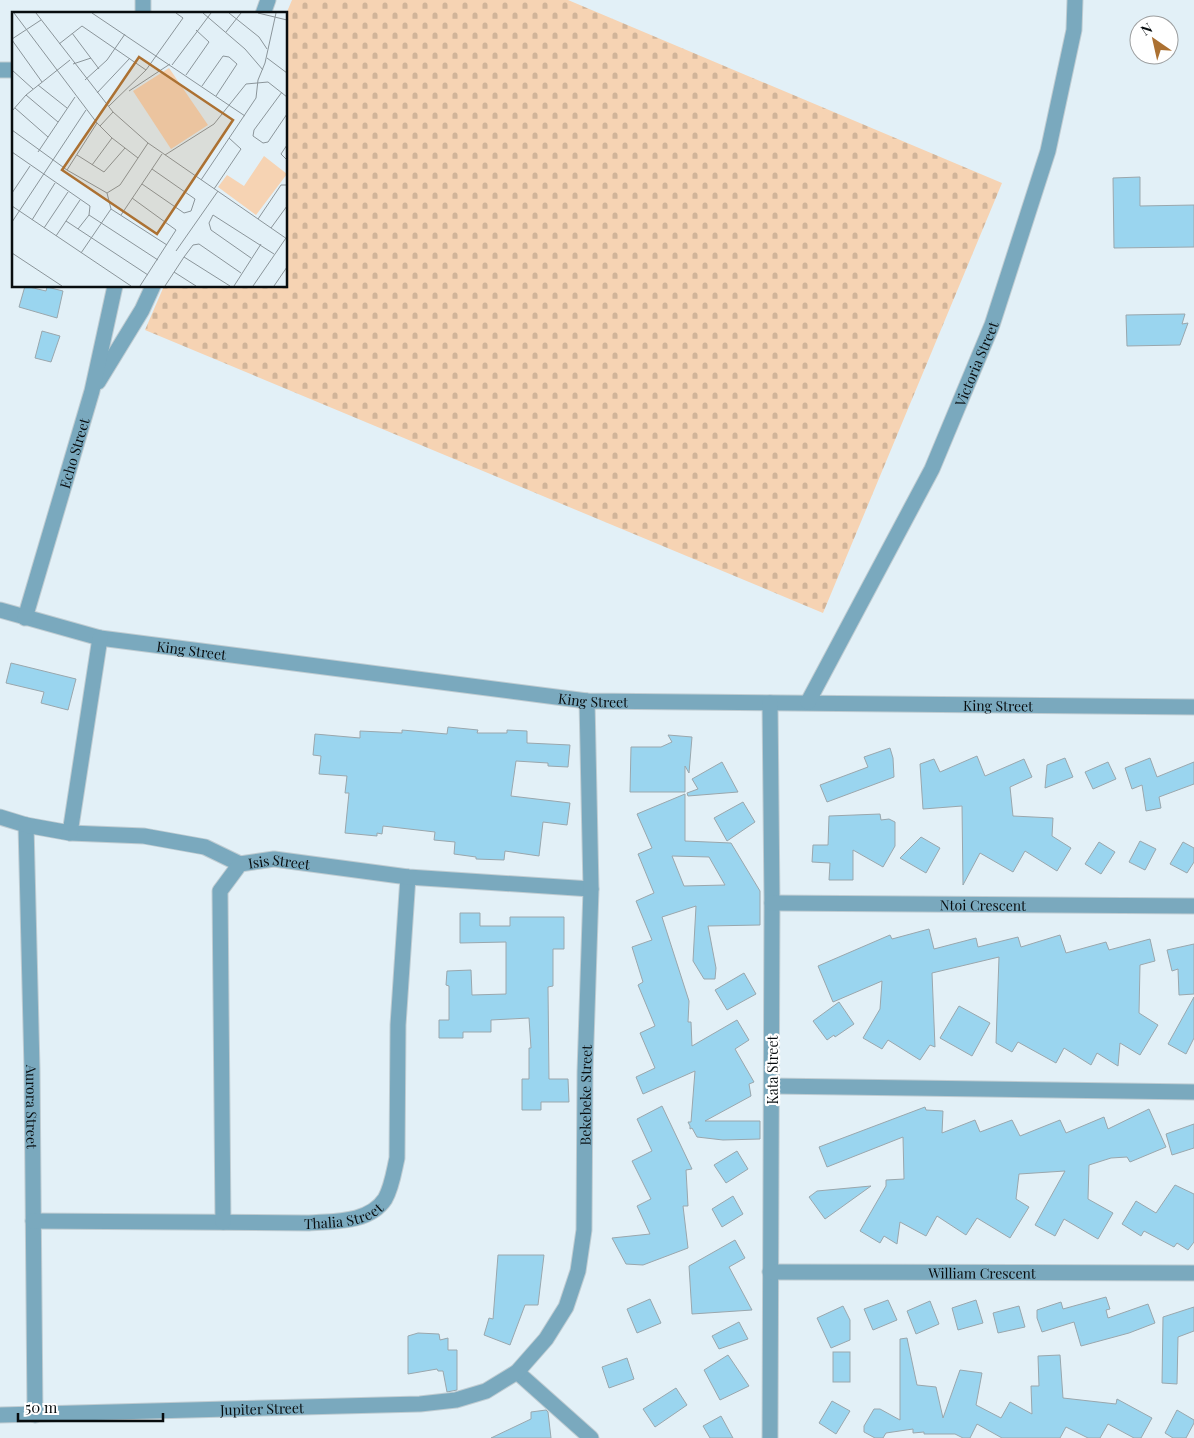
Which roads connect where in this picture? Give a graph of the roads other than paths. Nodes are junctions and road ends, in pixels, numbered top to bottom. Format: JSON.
{"nodes":[{"id":1,"x":268,"y":0,"type":"edge"},
{"id":2,"x":1075,"y":0,"type":"edge"},
{"id":3,"x":264,"y":12,"type":"edge"},
{"id":4,"x":115,"y":288,"type":"edge"},
{"id":5,"x":152,"y":288,"type":"edge"},
{"id":6,"x":92,"y":392,"type":"junction"},
{"id":7,"x":0,"y":610,"type":"edge"},
{"id":8,"x":25,"y":618,"type":"junction"},
{"id":9,"x":100,"y":638,"type":"junction"},
{"id":10,"x":587,"y":701,"type":"junction"},
{"id":11,"x":808,"y":702,"type":"junction"},
{"id":12,"x":770,"y":703,"type":"junction"},
{"id":13,"x":1194,"y":707,"type":"edge"},
{"id":14,"x":0,"y":817,"type":"edge"},
{"id":15,"x":26,"y":825,"type":"junction"},
{"id":16,"x":70,"y":833,"type":"junction"},
{"id":17,"x":240,"y":864,"type":"junction"},
{"id":18,"x":408,"y":878,"type":"junction"},
{"id":19,"x":591,"y":890,"type":"junction"},
{"id":20,"x":772,"y":903,"type":"junction"},
{"id":21,"x":1194,"y":906,"type":"edge"},
{"id":22,"x":772,"y":1086,"type":"junction"},
{"id":23,"x":1194,"y":1092,"type":"edge"},
{"id":24,"x":33,"y":1221,"type":"junction"},
{"id":25,"x":223,"y":1222,"type":"junction"},
{"id":26,"x":770,"y":1272,"type":"junction"},
{"id":27,"x":1194,"y":1273,"type":"edge"},
{"id":28,"x":517,"y":1372,"type":"junction"},
{"id":29,"x":0,"y":1415,"type":"edge"},
{"id":30,"x":36,"y":1415,"type":"junction"},
{"id":31,"x":591,"y":1438,"type":"edge"},
{"id":32,"x":770,"y":1438,"type":"edge"}],
"edges":[{"from":1,"to":3,"type":"street"},
{"from":2,"to":11,"type":"street","name":"Victoria Street"},
{"from":4,"to":6,"type":"street","name":"Echo Street"},
{"from":5,"to":6,"type":"street"},
{"from":6,"to":8,"type":"street","name":"Echo Street"},
{"from":7,"to":8,"type":"street","name":"King Street"},
{"from":8,"to":9,"type":"street","name":"King Street"},
{"from":9,"to":10,"type":"street","name":"King Street"},
{"from":9,"to":16,"type":"street"},
{"from":10,"to":12,"type":"street","name":"King Street"},
{"from":10,"to":19,"type":"street","name":"Bekebeke Street"},
{"from":11,"to":12,"type":"street","name":"King Street"},
{"from":11,"to":13,"type":"street","name":"King Street"},
{"from":12,"to":20,"type":"street","name":"Kata Street"},
{"from":14,"to":15,"type":"street"},
{"from":15,"to":16,"type":"street"},
{"from":15,"to":24,"type":"street","name":"Aurora Street"},
{"from":16,"to":17,"type":"street"},
{"from":17,"to":18,"type":"street","name":"Isis Street"},
{"from":17,"to":25,"type":"street","name":"Isis Street"},
{"from":18,"to":19,"type":"street","name":"Isis Street"},
{"from":18,"to":25,"type":"street","name":"Thalia Street"},
{"from":19,"to":28,"type":"street","name":"Bekebeke Street"},
{"from":20,"to":21,"type":"street","name":"Ntoi Crescent"},
{"from":20,"to":22,"type":"street","name":"Kata Street"},
{"from":22,"to":23,"type":"street"},
{"from":22,"to":26,"type":"street","name":"Kata Street"},
{"from":24,"to":25,"type":"street","name":"Thalia Street"},
{"from":24,"to":30,"type":"street","name":"Aurora Street"},
{"from":26,"to":27,"type":"street","name":"William Crescent"},
{"from":26,"to":32,"type":"street","name":"Kata Street"},
{"from":28,"to":30,"type":"street","name":"Jupiter Street"},
{"from":28,"to":31,"type":"street"},
{"from":29,"to":30,"type":"street","name":"Jupiter Street"}]}
